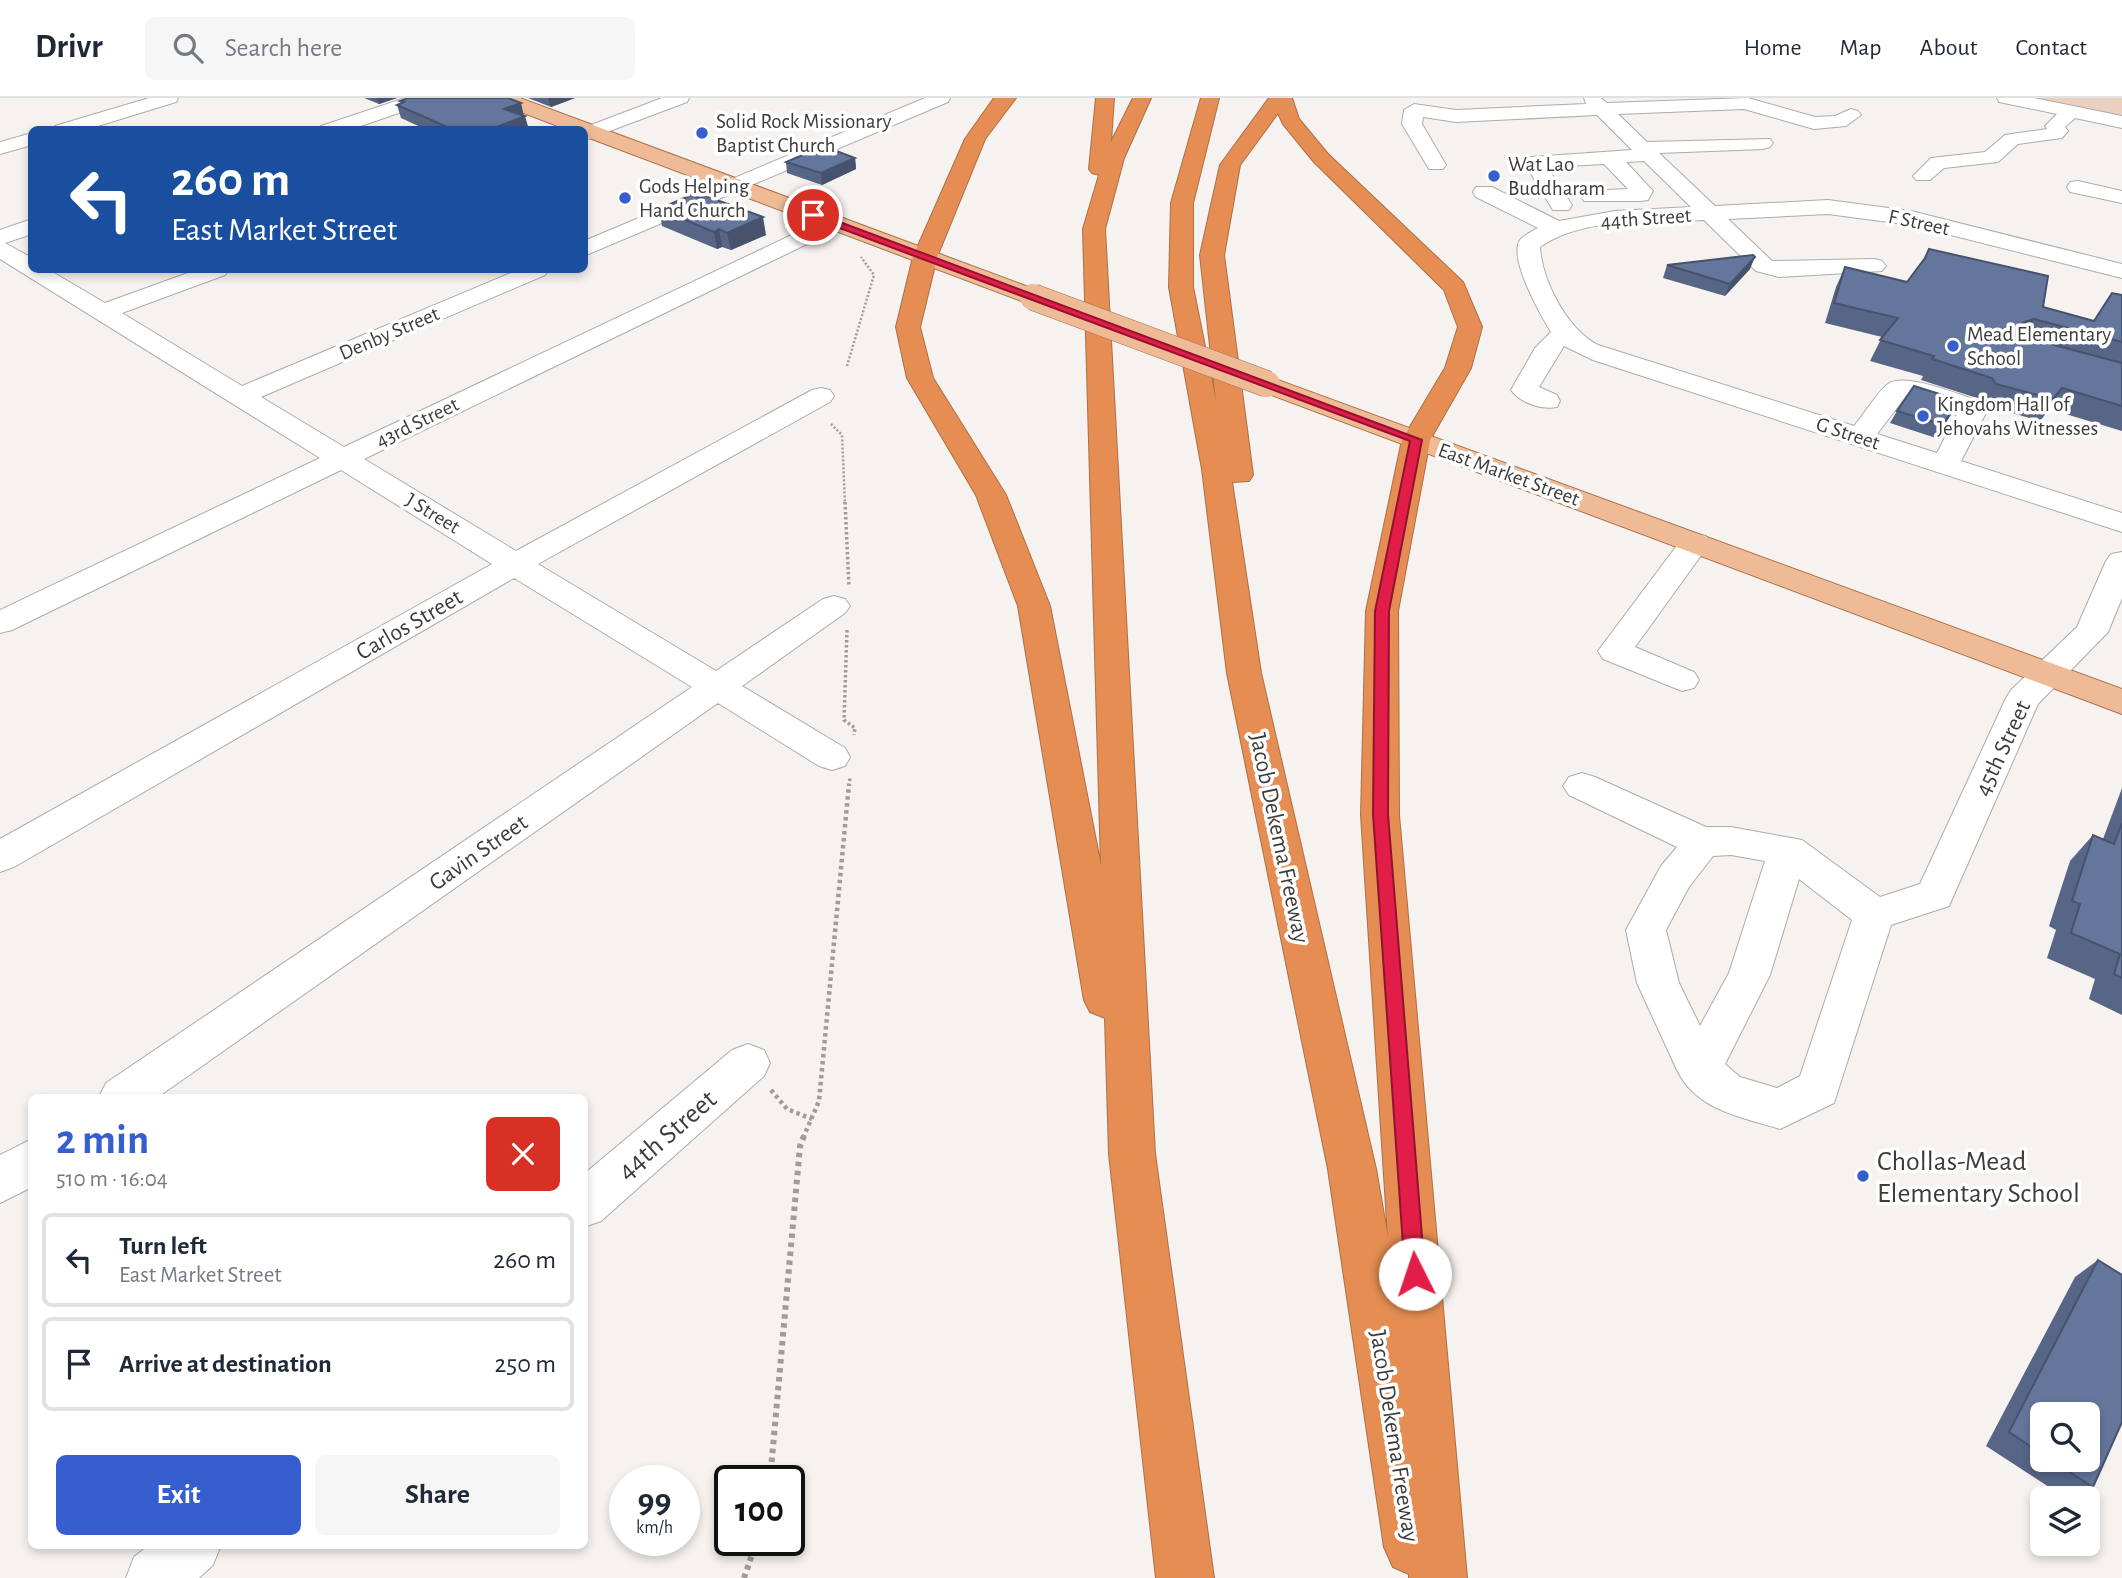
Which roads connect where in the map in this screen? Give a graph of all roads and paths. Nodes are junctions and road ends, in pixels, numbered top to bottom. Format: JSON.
{"nodes":[{"id":1,"x":169,"y":98,"type":"edge"},
{"id":2,"x":424,"y":98,"type":"edge"},
{"id":3,"x":502,"y":98,"type":"edge"},
{"id":4,"x":680,"y":98,"type":"edge"},
{"id":5,"x":941,"y":98,"type":"edge"},
{"id":6,"x":1007,"y":98,"type":"edge"},
{"id":7,"x":1105,"y":98,"type":"edge"},
{"id":8,"x":1142,"y":98,"type":"edge"},
{"id":9,"x":1210,"y":98,"type":"edge"},
{"id":10,"x":1281,"y":98,"type":"edge"},
{"id":11,"x":1458,"y":98,"type":"edge"},
{"id":12,"x":2006,"y":98,"type":"edge"},
{"id":13,"x":2092,"y":98,"type":"edge"},
{"id":14,"x":1596,"y":104,"type":"edge"},
{"id":15,"x":2122,"y":105,"type":"edge"},
{"id":16,"x":2071,"y":112,"type":"junction"},
{"id":17,"x":1851,"y":115,"type":"dead end"},
{"id":18,"x":2122,"y":122,"type":"edge"},
{"id":19,"x":1473,"y":123,"type":"junction"},
{"id":20,"x":75,"y":126,"type":"edge"},
{"id":21,"x":340,"y":126,"type":"edge"},
{"id":22,"x":573,"y":126,"type":"edge"},
{"id":23,"x":588,"y":132,"type":"edge"},
{"id":24,"x":28,"y":140,"type":"edge"},
{"id":25,"x":1763,"y":143,"type":"dead end"},
{"id":26,"x":0,"y":148,"type":"edge"},
{"id":27,"x":1645,"y":151,"type":"junction"},
{"id":28,"x":1609,"y":157,"type":"junction"},
{"id":29,"x":1436,"y":165,"type":"dead end"},
{"id":30,"x":1923,"y":176,"type":"dead end"},
{"id":31,"x":734,"y":185,"type":"junction"},
{"id":32,"x":2078,"y":187,"type":"dead end"},
{"id":33,"x":1484,"y":192,"type":"dead end"},
{"id":34,"x":2122,"y":197,"type":"edge"},
{"id":35,"x":1712,"y":214,"type":"junction"},
{"id":36,"x":834,"y":222,"type":"junction"},
{"id":37,"x":28,"y":228,"type":"edge"},
{"id":38,"x":1094,"y":229,"type":"junction"},
{"id":39,"x":1557,"y":229,"type":"junction"},
{"id":40,"x":0,"y":238,"type":"edge"},
{"id":41,"x":588,"y":247,"type":"edge"},
{"id":42,"x":0,"y":249,"type":"edge"},
{"id":43,"x":865,"y":255,"type":"dead end"},
{"id":44,"x":925,"y":257,"type":"junction"},
{"id":45,"x":28,"y":266,"type":"edge"},
{"id":46,"x":1874,"y":266,"type":"dead end"},
{"id":47,"x":2122,"y":271,"type":"edge"},
{"id":48,"x":39,"y":273,"type":"edge"},
{"id":49,"x":209,"y":273,"type":"edge"},
{"id":50,"x":530,"y":273,"type":"edge"},
{"id":51,"x":103,"y":312,"type":"junction"},
{"id":52,"x":1569,"y":339,"type":"junction"},
{"id":53,"x":847,"y":366,"type":"dead end"},
{"id":54,"x":241,"y":396,"type":"junction"},
{"id":55,"x":1547,"y":401,"type":"dead end"},
{"id":56,"x":826,"y":410,"type":"joint"},
{"id":57,"x":1860,"y":437,"type":"junction"},
{"id":58,"x":1416,"y":440,"type":"junction"},
{"id":59,"x":342,"y":458,"type":"junction"},
{"id":60,"x":1945,"y":464,"type":"junction"},
{"id":61,"x":2122,"y":523,"type":"edge"},
{"id":62,"x":1695,"y":543,"type":"junction"},
{"id":63,"x":2122,"y":561,"type":"edge"},
{"id":64,"x":515,"y":564,"type":"junction"},
{"id":65,"x":844,"y":609,"type":"junction"},
{"id":66,"x":0,"y":623,"type":"edge"},
{"id":67,"x":1244,"y":673,"type":"junction"},
{"id":68,"x":2048,"y":674,"type":"junction"},
{"id":69,"x":1682,"y":680,"type":"dead end"},
{"id":70,"x":718,"y":686,"type":"junction"},
{"id":71,"x":2122,"y":702,"type":"edge"},
{"id":72,"x":845,"y":759,"type":"junction"},
{"id":73,"x":1582,"y":786,"type":"dead end"},
{"id":74,"x":1702,"y":842,"type":"junction"},
{"id":75,"x":1788,"y":850,"type":"junction"},
{"id":76,"x":0,"y":857,"type":"edge"},
{"id":77,"x":1874,"y":915,"type":"junction"},
{"id":78,"x":748,"y":1062,"type":"joint"},
{"id":79,"x":1699,"y":1070,"type":"junction"},
{"id":80,"x":126,"y":1094,"type":"edge"},
{"id":81,"x":812,"y":1119,"type":"junction"},
{"id":82,"x":1132,"y":1154,"type":"junction"},
{"id":83,"x":28,"y":1163,"type":"edge"},
{"id":84,"x":0,"y":1181,"type":"edge"},
{"id":85,"x":588,"y":1202,"type":"edge"},
{"id":86,"x":771,"y":1465,"type":"edge"},
{"id":87,"x":188,"y":1549,"type":"edge"},
{"id":88,"x":752,"y":1556,"type":"edge"},
{"id":89,"x":155,"y":1578,"type":"edge"},
{"id":90,"x":744,"y":1578,"type":"edge"},
{"id":91,"x":1185,"y":1578,"type":"edge"},
{"id":92,"x":1418,"y":1578,"type":"edge"},
{"id":93,"x":1438,"y":1578,"type":"edge"}],
"edges":[{"from":1,"to":20,"type":"street"},
{"from":2,"to":21,"type":"street"},
{"from":3,"to":22,"type":"main road","name":"East Market Street"},
{"from":4,"to":23,"type":"street"},
{"from":5,"to":31,"type":"street"},
{"from":6,"to":44,"type":"highway"},
{"from":7,"to":38,"type":"highway"},
{"from":8,"to":38,"type":"highway"},
{"from":9,"to":67,"type":"highway","name":"Jacob Dekema Freeway"},
{"from":10,"to":58,"type":"highway"},
{"from":10,"to":67,"type":"highway"},
{"from":11,"to":19,"type":"street"},
{"from":12,"to":16,"type":"street"},
{"from":13,"to":15,"type":"street"},
{"from":14,"to":17,"type":"street"},
{"from":14,"to":19,"type":"street"},
{"from":14,"to":27,"type":"street","name":"44th Street"},
{"from":16,"to":18,"type":"street"},
{"from":16,"to":30,"type":"street"},
{"from":19,"to":29,"type":"street"},
{"from":23,"to":31,"type":"main road","name":"East Market Street"},
{"from":24,"to":26,"type":"street"},
{"from":25,"to":27,"type":"street"},
{"from":27,"to":28,"type":"street"},
{"from":27,"to":35,"type":"street","name":"44th Street"},
{"from":28,"to":28,"type":"street"},
{"from":31,"to":36,"type":"main road","name":"East Market Street"},
{"from":31,"to":41,"type":"street"},
{"from":32,"to":34,"type":"street"},
{"from":33,"to":39,"type":"street"},
{"from":35,"to":39,"type":"street","name":"44th Street"},
{"from":35,"to":46,"type":"street"},
{"from":35,"to":47,"type":"street","name":"F Street"},
{"from":36,"to":44,"type":"main road","name":"East Market Street"},
{"from":36,"to":59,"type":"street","name":"43rd Street"},
{"from":37,"to":40,"type":"street"},
{"from":38,"to":82,"type":"highway"},
{"from":39,"to":52,"type":"street","name":"44th Street"},
{"from":42,"to":45,"type":"street","name":"J Street"},
{"from":43,"to":53,"type":"path"},
{"from":44,"to":58,"type":"main road","name":"East Market Street","bridge":true},
{"from":44,"to":82,"type":"highway"},
{"from":48,"to":51,"type":"street","name":"J Street"},
{"from":49,"to":51,"type":"street"},
{"from":50,"to":54,"type":"street","name":"Denby Street"},
{"from":51,"to":54,"type":"street","name":"J Street"},
{"from":52,"to":55,"type":"street"},
{"from":52,"to":57,"type":"street","name":"G Street"},
{"from":54,"to":59,"type":"street","name":"J Street"},
{"from":56,"to":64,"type":"street","name":"Carlos Street"},
{"from":56,"to":65,"type":"path"},
{"from":57,"to":60,"type":"street","name":"G Street"},
{"from":57,"to":60,"type":"street"},
{"from":58,"to":62,"type":"main road","name":"East Market Street"},
{"from":58,"to":93,"type":"highway"},
{"from":59,"to":64,"type":"street","name":"J Street"},
{"from":59,"to":66,"type":"street","name":"43rd Street"},
{"from":60,"to":61,"type":"street","name":"G Street"},
{"from":62,"to":68,"type":"main road","name":"East Market Street"},
{"from":62,"to":69,"type":"street"},
{"from":63,"to":68,"type":"street","name":"45th Street"},
{"from":64,"to":70,"type":"street","name":"J Street"},
{"from":64,"to":76,"type":"street","name":"Carlos Street"},
{"from":65,"to":70,"type":"street","name":"Gavin Street"},
{"from":65,"to":72,"type":"path"},
{"from":67,"to":92,"type":"highway","name":"Jacob Dekema Freeway"},
{"from":68,"to":71,"type":"main road","name":"East Market Street"},
{"from":68,"to":77,"type":"street","name":"45th Street"},
{"from":70,"to":72,"type":"street","name":"J Street"},
{"from":70,"to":80,"type":"street","name":"Gavin Street"},
{"from":72,"to":81,"type":"path"},
{"from":73,"to":74,"type":"street"},
{"from":74,"to":75,"type":"street"},
{"from":74,"to":79,"type":"street"},
{"from":75,"to":77,"type":"street"},
{"from":75,"to":79,"type":"street"},
{"from":77,"to":79,"type":"street"},
{"from":78,"to":81,"type":"path"},
{"from":78,"to":85,"type":"street","name":"44th Street"},
{"from":81,"to":86,"type":"path"},
{"from":82,"to":91,"type":"highway"},
{"from":83,"to":84,"type":"street"},
{"from":87,"to":89,"type":"street"},
{"from":88,"to":90,"type":"path"}]}
